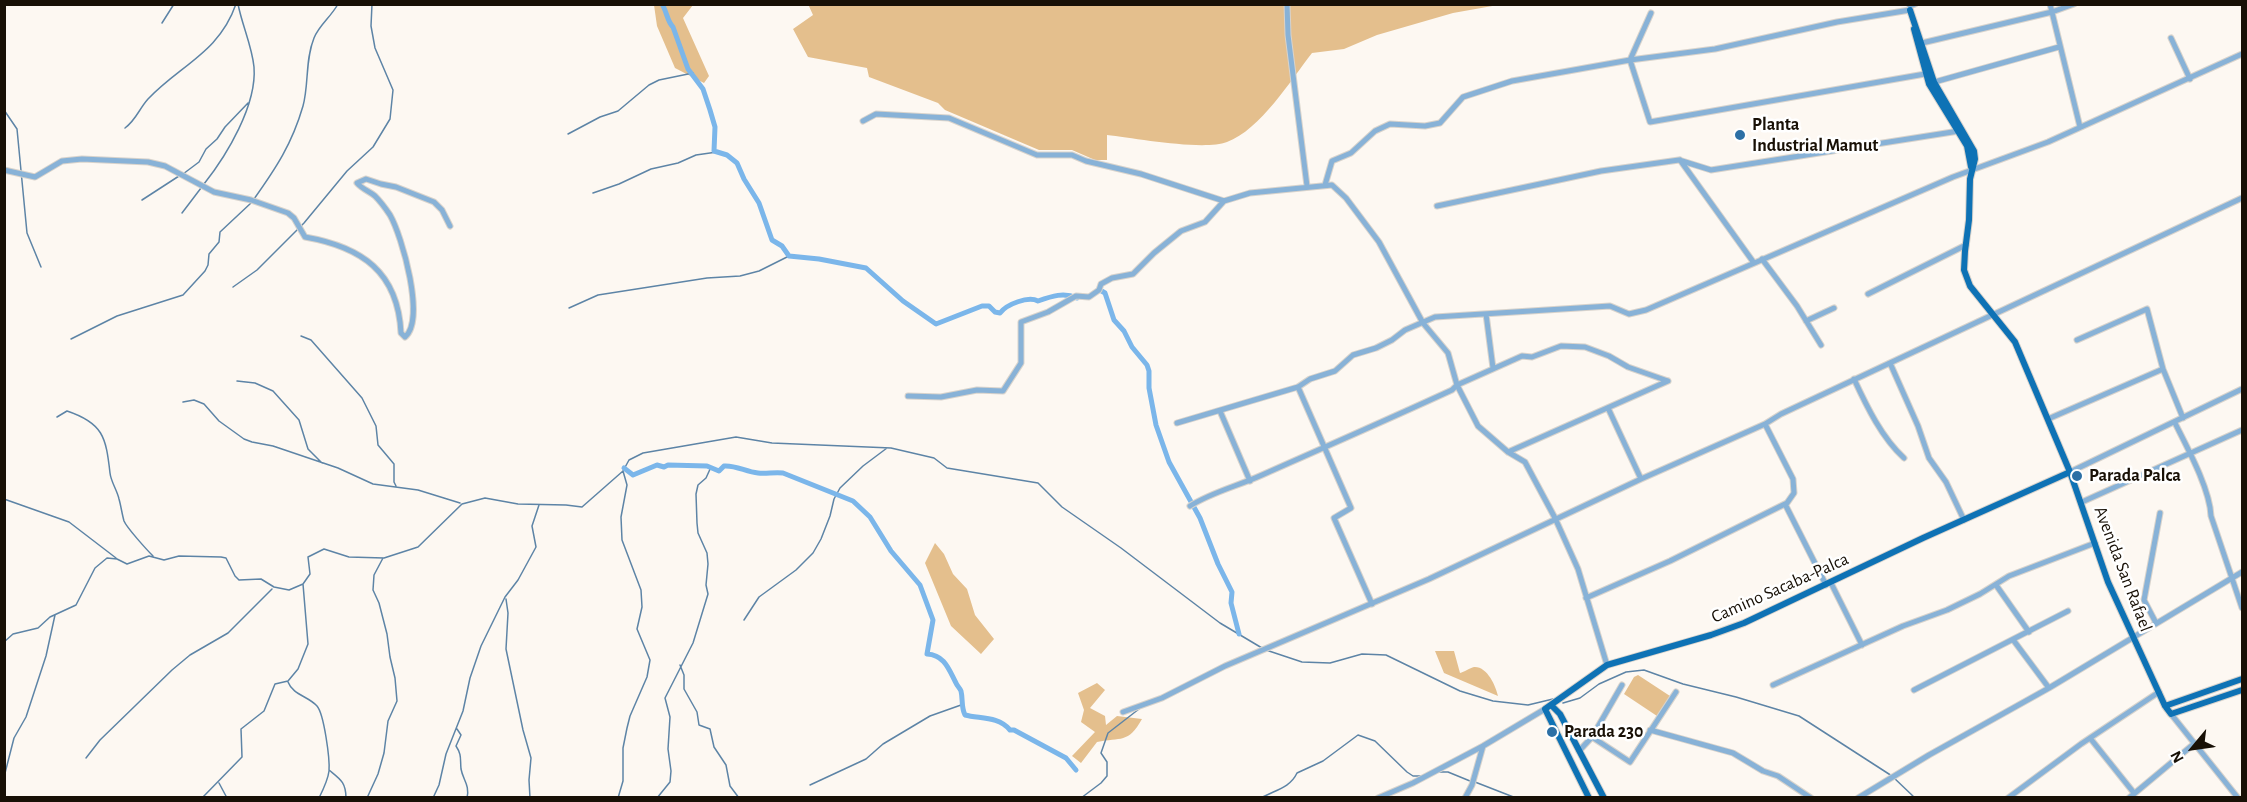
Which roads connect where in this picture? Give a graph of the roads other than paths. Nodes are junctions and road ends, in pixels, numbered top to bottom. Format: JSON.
{"nodes":[{"id":1,"x":1287,"y":4,"type":"edge"},
{"id":2,"x":2050,"y":4,"type":"edge"},
{"id":3,"x":2074,"y":4,"type":"edge"},
{"id":4,"x":1911,"y":6,"type":"edge"},
{"id":5,"x":2052,"y":12,"type":"junction"},
{"id":6,"x":1651,"y":13,"type":"dead end"},
{"id":7,"x":2171,"y":38,"type":"dead end"},
{"id":8,"x":1922,"y":43,"type":"junction"},
{"id":9,"x":2059,"y":47,"type":"junction"},
{"id":10,"x":2242,"y":54,"type":"edge"},
{"id":11,"x":1630,"y":60,"type":"junction"},
{"id":12,"x":1925,"y":74,"type":"junction"},
{"id":13,"x":2190,"y":79,"type":"junction"},
{"id":14,"x":1932,"y":83,"type":"junction"},
{"id":15,"x":863,"y":121,"type":"dead end"},
{"id":16,"x":2080,"y":127,"type":"junction"},
{"id":17,"x":1961,"y":131,"type":"junction"},
{"id":18,"x":1680,"y":160,"type":"junction"},
{"id":19,"x":4,"y":170,"type":"edge"},
{"id":20,"x":1971,"y":171,"type":"junction"},
{"id":21,"x":1325,"y":185,"type":"junction"},
{"id":22,"x":1306,"y":186,"type":"junction"},
{"id":23,"x":2242,"y":198,"type":"edge"},
{"id":24,"x":1224,"y":201,"type":"junction"},
{"id":25,"x":1437,"y":206,"type":"dead end"},
{"id":26,"x":450,"y":226,"type":"dead end"},
{"id":27,"x":1966,"y":245,"type":"junction"},
{"id":28,"x":1762,"y":259,"type":"junction"},
{"id":29,"x":1754,"y":263,"type":"junction"},
{"id":30,"x":1868,"y":294,"type":"dead end"},
{"id":31,"x":1834,"y":309,"type":"dead end"},
{"id":32,"x":1486,"y":314,"type":"junction"},
{"id":33,"x":1993,"y":314,"type":"junction"},
{"id":34,"x":1806,"y":321,"type":"junction"},
{"id":35,"x":1423,"y":323,"type":"junction"},
{"id":36,"x":2077,"y":340,"type":"dead end"},
{"id":37,"x":1821,"y":345,"type":"dead end"},
{"id":38,"x":1890,"y":363,"type":"junction"},
{"id":39,"x":1492,"y":368,"type":"junction"},
{"id":40,"x":2163,"y":369,"type":"junction"},
{"id":41,"x":1854,"y":380,"type":"junction"},
{"id":42,"x":1457,"y":385,"type":"junction"},
{"id":43,"x":1298,"y":387,"type":"junction"},
{"id":44,"x":2242,"y":389,"type":"edge"},
{"id":45,"x":908,"y":396,"type":"dead end"},
{"id":46,"x":1608,"y":408,"type":"junction"},
{"id":47,"x":1220,"y":411,"type":"junction"},
{"id":48,"x":2183,"y":418,"type":"junction"},
{"id":49,"x":2048,"y":419,"type":"junction"},
{"id":50,"x":1177,"y":423,"type":"dead end"},
{"id":51,"x":2175,"y":423,"type":"junction"},
{"id":52,"x":1765,"y":424,"type":"junction"},
{"id":53,"x":2242,"y":430,"type":"edge"},
{"id":54,"x":1324,"y":448,"type":"junction"},
{"id":55,"x":1508,"y":452,"type":"junction"},
{"id":56,"x":2191,"y":455,"type":"junction"},
{"id":57,"x":1904,"y":458,"type":"dead end"},
{"id":58,"x":2070,"y":472,"type":"junction"},
{"id":59,"x":1641,"y":478,"type":"junction"},
{"id":60,"x":1250,"y":481,"type":"junction"},
{"id":61,"x":2082,"y":502,"type":"junction"},
{"id":62,"x":1785,"y":504,"type":"junction"},
{"id":63,"x":1190,"y":506,"type":"dead end"},
{"id":64,"x":2160,"y":513,"type":"dead end"},
{"id":65,"x":1555,"y":518,"type":"junction"},
{"id":66,"x":1964,"y":520,"type":"junction"},
{"id":67,"x":2095,"y":543,"type":"junction"},
{"id":68,"x":2242,"y":572,"type":"edge"},
{"id":69,"x":2232,"y":578,"type":"junction"},
{"id":70,"x":1828,"y":584,"type":"junction"},
{"id":71,"x":1996,"y":585,"type":"junction"},
{"id":72,"x":1586,"y":598,"type":"junction"},
{"id":73,"x":1372,"y":604,"type":"junction"},
{"id":74,"x":2242,"y":608,"type":"edge"},
{"id":75,"x":2068,"y":611,"type":"dead end"},
{"id":76,"x":2156,"y":623,"type":"junction"},
{"id":77,"x":2028,"y":632,"type":"junction"},
{"id":78,"x":2133,"y":637,"type":"junction"},
{"id":79,"x":2014,"y":641,"type":"junction"},
{"id":80,"x":1862,"y":645,"type":"junction"},
{"id":81,"x":1607,"y":665,"type":"junction"},
{"id":82,"x":2242,"y":679,"type":"edge"},
{"id":83,"x":1622,"y":685,"type":"dead end"},
{"id":84,"x":1773,"y":685,"type":"dead end"},
{"id":85,"x":2049,"y":688,"type":"junction"},
{"id":86,"x":1914,"y":690,"type":"dead end"},
{"id":87,"x":2242,"y":690,"type":"edge"},
{"id":88,"x":1676,"y":692,"type":"dead end"},
{"id":89,"x":2159,"y":693,"type":"junction"},
{"id":90,"x":2165,"y":706,"type":"junction"},
{"id":91,"x":1548,"y":707,"type":"junction"},
{"id":92,"x":1123,"y":712,"type":"dead end"},
{"id":93,"x":2171,"y":714,"type":"junction"},
{"id":94,"x":1650,"y":730,"type":"junction"},
{"id":95,"x":1592,"y":737,"type":"junction"},
{"id":96,"x":2090,"y":738,"type":"junction"},
{"id":97,"x":2195,"y":743,"type":"junction"},
{"id":98,"x":1483,"y":746,"type":"junction"},
{"id":99,"x":1579,"y":752,"type":"junction"},
{"id":100,"x":2131,"y":795,"type":"edge"},
{"id":101,"x":1378,"y":798,"type":"edge"},
{"id":102,"x":1465,"y":798,"type":"edge"},
{"id":103,"x":1589,"y":798,"type":"edge"},
{"id":104,"x":1604,"y":798,"type":"edge"},
{"id":105,"x":1811,"y":798,"type":"edge"},
{"id":106,"x":1858,"y":798,"type":"edge"},
{"id":107,"x":2008,"y":798,"type":"edge"},
{"id":108,"x":2238,"y":798,"type":"edge"}],
"edges":[{"from":1,"to":22,"type":"street"},
{"from":2,"to":5,"type":"street"},
{"from":3,"to":5,"type":"street"},
{"from":4,"to":8,"type":"main road","name":"Avenida San Rafael"},
{"from":4,"to":11,"type":"street"},
{"from":4,"to":12,"type":"main road","name":"Avenida San Rafael"},
{"from":5,"to":8,"type":"street"},
{"from":5,"to":9,"type":"street"},
{"from":6,"to":11,"type":"street"},
{"from":7,"to":13,"type":"street"},
{"from":8,"to":14,"type":"main road","name":"Avenida San Rafael"},
{"from":9,"to":14,"type":"street"},
{"from":9,"to":16,"type":"street"},
{"from":10,"to":13,"type":"street"},
{"from":11,"to":12,"type":"street"},
{"from":11,"to":21,"type":"street"},
{"from":12,"to":14,"type":"main road","name":"Avenida San Rafael"},
{"from":13,"to":16,"type":"street"},
{"from":14,"to":17,"type":"main road","name":"Avenida San Rafael"},
{"from":15,"to":24,"type":"street"},
{"from":16,"to":20,"type":"street"},
{"from":17,"to":18,"type":"street"},
{"from":17,"to":20,"type":"main road","name":"Avenida San Rafael"},
{"from":18,"to":25,"type":"street"},
{"from":18,"to":29,"type":"street"},
{"from":19,"to":26,"type":"street"},
{"from":20,"to":27,"type":"main road","name":"Avenida San Rafael"},
{"from":20,"to":28,"type":"street"},
{"from":21,"to":22,"type":"street"},
{"from":21,"to":35,"type":"street"},
{"from":22,"to":24,"type":"street"},
{"from":23,"to":33,"type":"street"},
{"from":24,"to":45,"type":"street"},
{"from":27,"to":30,"type":"street"},
{"from":27,"to":33,"type":"main road","name":"Avenida San Rafael"},
{"from":28,"to":29,"type":"street"},
{"from":28,"to":34,"type":"street"},
{"from":29,"to":32,"type":"street"},
{"from":31,"to":34,"type":"street"},
{"from":32,"to":35,"type":"street"},
{"from":32,"to":39,"type":"street"},
{"from":33,"to":38,"type":"street"},
{"from":33,"to":49,"type":"main road","name":"Avenida San Rafael"},
{"from":34,"to":37,"type":"street"},
{"from":35,"to":42,"type":"street"},
{"from":35,"to":43,"type":"street"},
{"from":36,"to":40,"type":"street"},
{"from":38,"to":41,"type":"street"},
{"from":38,"to":66,"type":"street"},
{"from":39,"to":42,"type":"street"},
{"from":39,"to":46,"type":"street"},
{"from":40,"to":48,"type":"street"},
{"from":40,"to":49,"type":"street"},
{"from":41,"to":52,"type":"street"},
{"from":41,"to":57,"type":"street"},
{"from":42,"to":54,"type":"street"},
{"from":42,"to":55,"type":"street"},
{"from":43,"to":47,"type":"street"},
{"from":43,"to":54,"type":"street"},
{"from":44,"to":48,"type":"street"},
{"from":46,"to":55,"type":"street"},
{"from":46,"to":59,"type":"street"},
{"from":47,"to":50,"type":"street"},
{"from":47,"to":60,"type":"street"},
{"from":48,"to":51,"type":"street"},
{"from":49,"to":58,"type":"main road","name":"Avenida San Rafael"},
{"from":51,"to":56,"type":"street"},
{"from":51,"to":58,"type":"street"},
{"from":52,"to":59,"type":"street"},
{"from":52,"to":62,"type":"street"},
{"from":53,"to":56,"type":"street"},
{"from":54,"to":60,"type":"street"},
{"from":54,"to":73,"type":"street"},
{"from":55,"to":65,"type":"street"},
{"from":56,"to":61,"type":"street"},
{"from":56,"to":69,"type":"street"},
{"from":58,"to":61,"type":"main road","name":"Avenida San Rafael"},
{"from":58,"to":66,"type":"main road","name":"Camino Sacaba-Palca"},
{"from":59,"to":65,"type":"street"},
{"from":60,"to":63,"type":"street"},
{"from":61,"to":67,"type":"main road","name":"Avenida San Rafael"},
{"from":62,"to":70,"type":"street"},
{"from":62,"to":72,"type":"street"},
{"from":64,"to":76,"type":"street"},
{"from":65,"to":72,"type":"street"},
{"from":65,"to":73,"type":"street"},
{"from":66,"to":70,"type":"main road","name":"Camino Sacaba-Palca"},
{"from":67,"to":71,"type":"street"},
{"from":67,"to":78,"type":"main road","name":"Avenida San Rafael"},
{"from":68,"to":69,"type":"street"},
{"from":69,"to":74,"type":"street"},
{"from":69,"to":76,"type":"street"},
{"from":70,"to":80,"type":"street"},
{"from":70,"to":81,"type":"main road","name":"Camino Sacaba-Palca"},
{"from":71,"to":77,"type":"street"},
{"from":71,"to":80,"type":"street"},
{"from":72,"to":81,"type":"street"},
{"from":73,"to":92,"type":"street"},
{"from":75,"to":77,"type":"street"},
{"from":76,"to":78,"type":"street"},
{"from":77,"to":79,"type":"street"},
{"from":78,"to":85,"type":"street"},
{"from":78,"to":89,"type":"main road","name":"Avenida San Rafael"},
{"from":79,"to":85,"type":"street"},
{"from":79,"to":86,"type":"street"},
{"from":80,"to":84,"type":"street"},
{"from":81,"to":91,"type":"main road","name":"Camino Sacaba-Palca"},
{"from":82,"to":90,"type":"main road"},
{"from":83,"to":95,"type":"street"},
{"from":85,"to":106,"type":"street"},
{"from":87,"to":93,"type":"main road"},
{"from":88,"to":94,"type":"street"},
{"from":89,"to":90,"type":"main road","name":"Avenida San Rafael"},
{"from":89,"to":96,"type":"street"},
{"from":90,"to":93,"type":"main road","name":"Avenida San Rafael"},
{"from":91,"to":98,"type":"street","name":"Camino Sacaba-Palca"},
{"from":91,"to":99,"type":"main road"},
{"from":91,"to":103,"type":"main road"},
{"from":93,"to":97,"type":"street","name":"Avenida San Rafael"},
{"from":94,"to":95,"type":"street"},
{"from":94,"to":105,"type":"street"},
{"from":95,"to":99,"type":"street"},
{"from":96,"to":100,"type":"street"},
{"from":96,"to":107,"type":"street"},
{"from":97,"to":100,"type":"street"},
{"from":97,"to":108,"type":"street","name":"Avenida San Rafael"},
{"from":98,"to":101,"type":"street","name":"Camino Sacaba-Palca"},
{"from":98,"to":102,"type":"street"},
{"from":99,"to":104,"type":"main road"}]}
